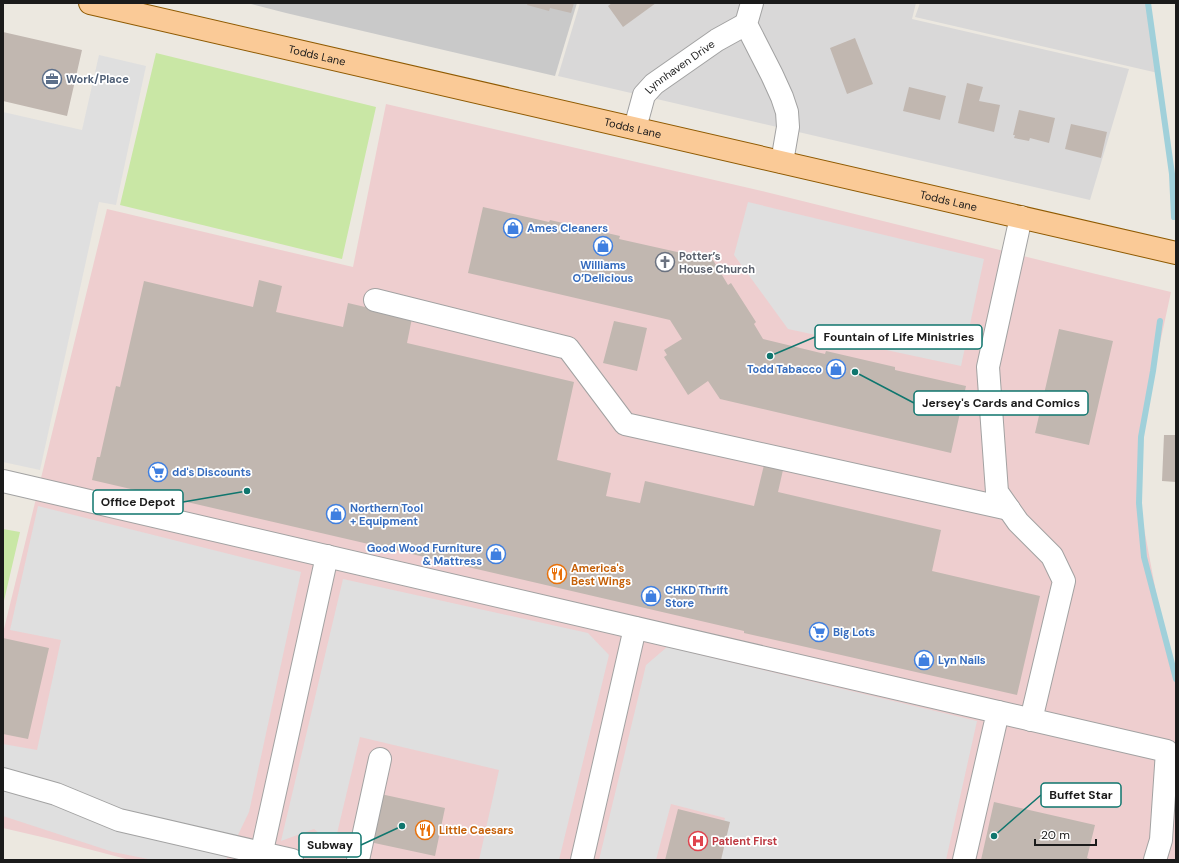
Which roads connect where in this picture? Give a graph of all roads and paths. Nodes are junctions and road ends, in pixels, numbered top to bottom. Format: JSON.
{"nodes":[{"id":1,"x":90,"y":3,"type":"edge"},
{"id":2,"x":752,"y":3,"type":"edge"},
{"id":3,"x":746,"y":24,"type":"junction"},
{"id":4,"x":635,"y":128,"type":"junction"},
{"id":5,"x":782,"y":162,"type":"junction"},
{"id":6,"x":1021,"y":217,"type":"junction"},
{"id":7,"x":1176,"y":253,"type":"edge"},
{"id":8,"x":375,"y":300,"type":"dead end"},
{"id":9,"x":3,"y":481,"type":"edge"},
{"id":10,"x":1009,"y":509,"type":"junction"},
{"id":11,"x":327,"y":556,"type":"junction"},
{"id":12,"x":635,"y":628,"type":"junction"},
{"id":13,"x":998,"y":712,"type":"junction"},
{"id":14,"x":1032,"y":720,"type":"junction"},
{"id":15,"x":380,"y":759,"type":"dead end"},
{"id":16,"x":3,"y":779,"type":"edge"},
{"id":17,"x":260,"y":856,"type":"edge"},
{"id":18,"x":292,"y":860,"type":"edge"},
{"id":19,"x":358,"y":860,"type":"edge"},
{"id":20,"x":582,"y":860,"type":"edge"},
{"id":21,"x":964,"y":860,"type":"edge"},
{"id":22,"x":1155,"y":860,"type":"edge"}],
"edges":[{"from":1,"to":4,"type":"main road","name":"Todds Lane"},
{"from":2,"to":3,"type":"street"},
{"from":3,"to":4,"type":"street","name":"Lynnhaven Drive"},
{"from":3,"to":5,"type":"street"},
{"from":4,"to":5,"type":"main road","name":"Todds Lane"},
{"from":5,"to":6,"type":"main road","name":"Todds Lane"},
{"from":6,"to":7,"type":"main road","name":"Todds Lane"},
{"from":6,"to":10,"type":"street"},
{"from":8,"to":10,"type":"street"},
{"from":9,"to":11,"type":"street"},
{"from":10,"to":14,"type":"street"},
{"from":11,"to":12,"type":"street"},
{"from":11,"to":17,"type":"street"},
{"from":12,"to":13,"type":"street"},
{"from":12,"to":20,"type":"street"},
{"from":13,"to":14,"type":"street"},
{"from":13,"to":21,"type":"street"},
{"from":14,"to":22,"type":"street"},
{"from":15,"to":19,"type":"street"},
{"from":16,"to":17,"type":"street"},
{"from":17,"to":18,"type":"street"}]}
